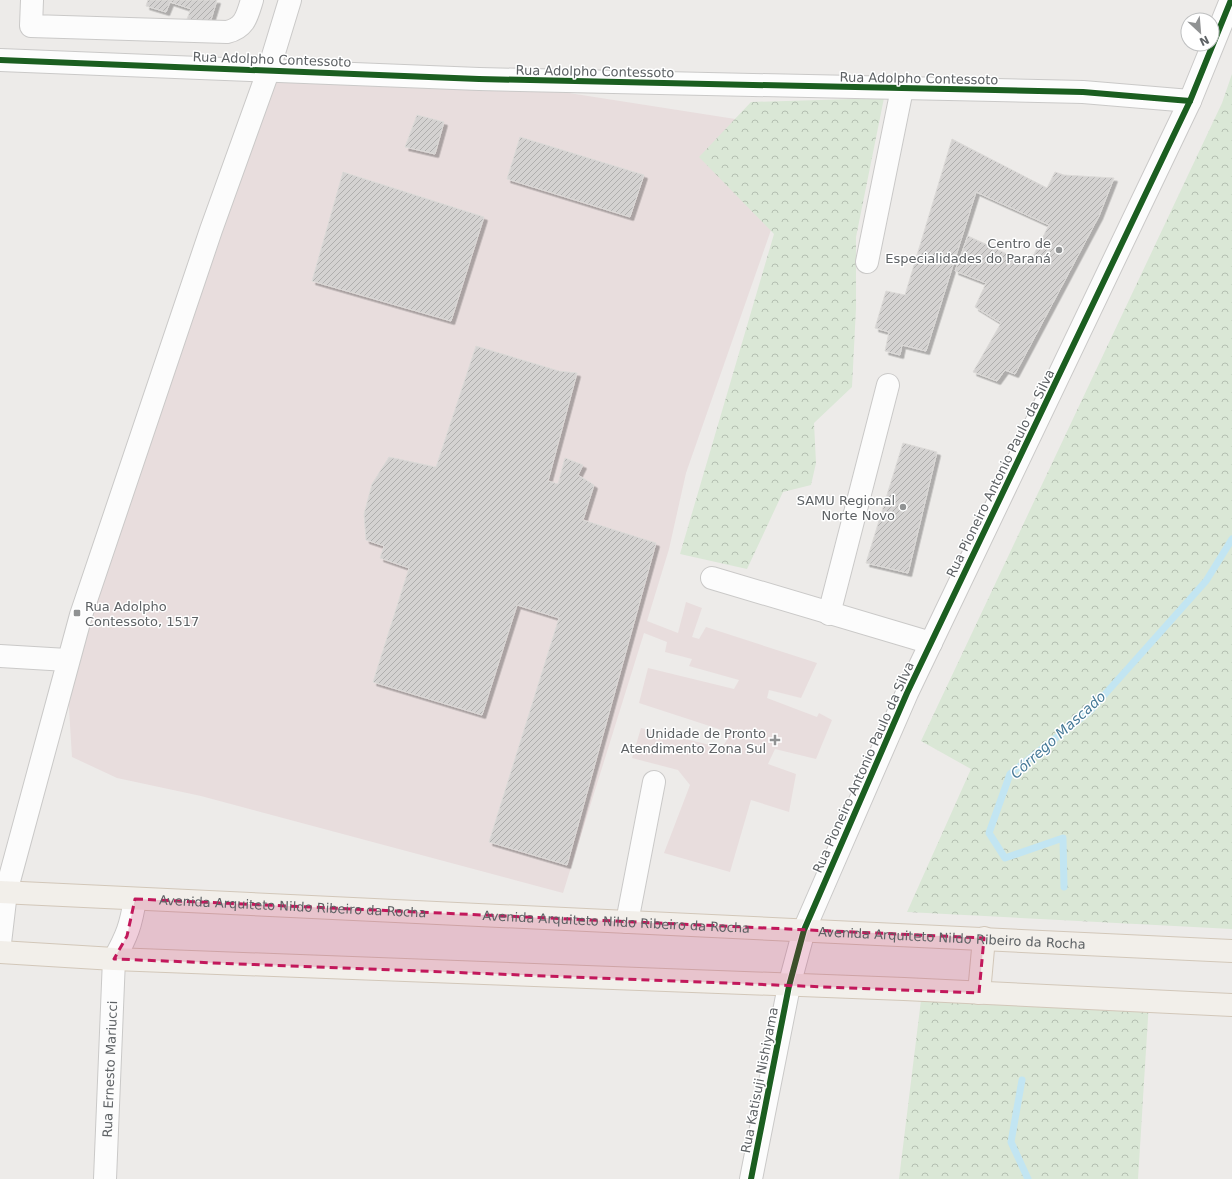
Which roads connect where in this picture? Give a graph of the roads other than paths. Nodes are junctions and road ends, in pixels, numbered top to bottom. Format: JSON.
{"nodes":[{"id":1,"x":32,"y":0,"type":"edge"},
{"id":2,"x":252,"y":0,"type":"edge"},
{"id":3,"x":290,"y":0,"type":"edge"},
{"id":4,"x":1231,"y":0,"type":"edge"},
{"id":5,"x":0,"y":60,"type":"edge"},
{"id":6,"x":269,"y":69,"type":"junction"},
{"id":7,"x":902,"y":89,"type":"junction"},
{"id":8,"x":1190,"y":101,"type":"junction"},
{"id":9,"x":867,"y":262,"type":"dead end"},
{"id":10,"x":888,"y":385,"type":"dead end"},
{"id":11,"x":712,"y":578,"type":"dead end"},
{"id":12,"x":829,"y":614,"type":"junction"},
{"id":13,"x":931,"y":643,"type":"junction"},
{"id":14,"x":0,"y":656,"type":"edge"},
{"id":15,"x":68,"y":660,"type":"junction"},
{"id":16,"x":654,"y":782,"type":"dead end"},
{"id":17,"x":3,"y":892,"type":"edge"},
{"id":18,"x":135,"y":899,"type":"junction"},
{"id":19,"x":627,"y":922,"type":"junction"},
{"id":20,"x":804,"y":930,"type":"junction"},
{"id":21,"x":984,"y":938,"type":"junction"},
{"id":22,"x":0,"y":943,"type":"edge"},
{"id":23,"x":1232,"y":951,"type":"edge"},
{"id":24,"x":0,"y":952,"type":"edge"},
{"id":25,"x":796,"y":958,"type":"joint"},
{"id":26,"x":114,"y":959,"type":"junction"},
{"id":27,"x":789,"y":986,"type":"junction"},
{"id":28,"x":979,"y":993,"type":"junction"},
{"id":29,"x":1232,"y":1005,"type":"edge"},
{"id":30,"x":105,"y":1179,"type":"edge"},
{"id":31,"x":752,"y":1179,"type":"edge"}],
"edges":[{"from":1,"to":2,"type":"street"},
{"from":3,"to":6,"type":"street"},
{"from":4,"to":8,"type":"street","name":"Rua Pioneiro Antonio Paulo da Silva"},
{"from":5,"to":6,"type":"street","name":"Rua Adolpho Contessoto"},
{"from":6,"to":7,"type":"street","name":"Rua Adolpho Contessoto"},
{"from":6,"to":15,"type":"street"},
{"from":7,"to":8,"type":"street","name":"Rua Adolpho Contessoto"},
{"from":7,"to":9,"type":"street"},
{"from":8,"to":13,"type":"street","name":"Rua Pioneiro Antonio Paulo da Silva"},
{"from":10,"to":12,"type":"street"},
{"from":11,"to":12,"type":"street"},
{"from":12,"to":13,"type":"street"},
{"from":13,"to":20,"type":"street","name":"Rua Pioneiro Antonio Paulo da Silva"},
{"from":14,"to":15,"type":"street"},
{"from":15,"to":17,"type":"street"},
{"from":16,"to":19,"type":"street"},
{"from":17,"to":18,"type":"main road","name":"Avenida Arquiteto Nildo Ribeiro da Rocha"},
{"from":17,"to":22,"type":"street"},
{"from":18,"to":19,"type":"main road","name":"Avenida Arquiteto Nildo Ribeiro da Rocha"},
{"from":18,"to":26,"type":"street"},
{"from":19,"to":20,"type":"main road","name":"Avenida Arquiteto Nildo Ribeiro da Rocha"},
{"from":20,"to":21,"type":"main road","name":"Avenida Arquiteto Nildo Ribeiro da Rocha"},
{"from":20,"to":25,"type":"street","name":"Rua Pioneiro Antonio Paulo da Silva"},
{"from":21,"to":23,"type":"main road","name":"Avenida Arquiteto Nildo Ribeiro da Rocha"},
{"from":21,"to":28,"type":"main road"},
{"from":24,"to":26,"type":"main road"},
{"from":25,"to":27,"type":"street","name":"Rua Katisuji Nishiyama"},
{"from":26,"to":27,"type":"main road"},
{"from":26,"to":30,"type":"street","name":"Rua Ernesto Mariucci"},
{"from":27,"to":28,"type":"main road"},
{"from":27,"to":31,"type":"street","name":"Rua Katisuji Nishiyama"},
{"from":28,"to":29,"type":"main road"}]}
